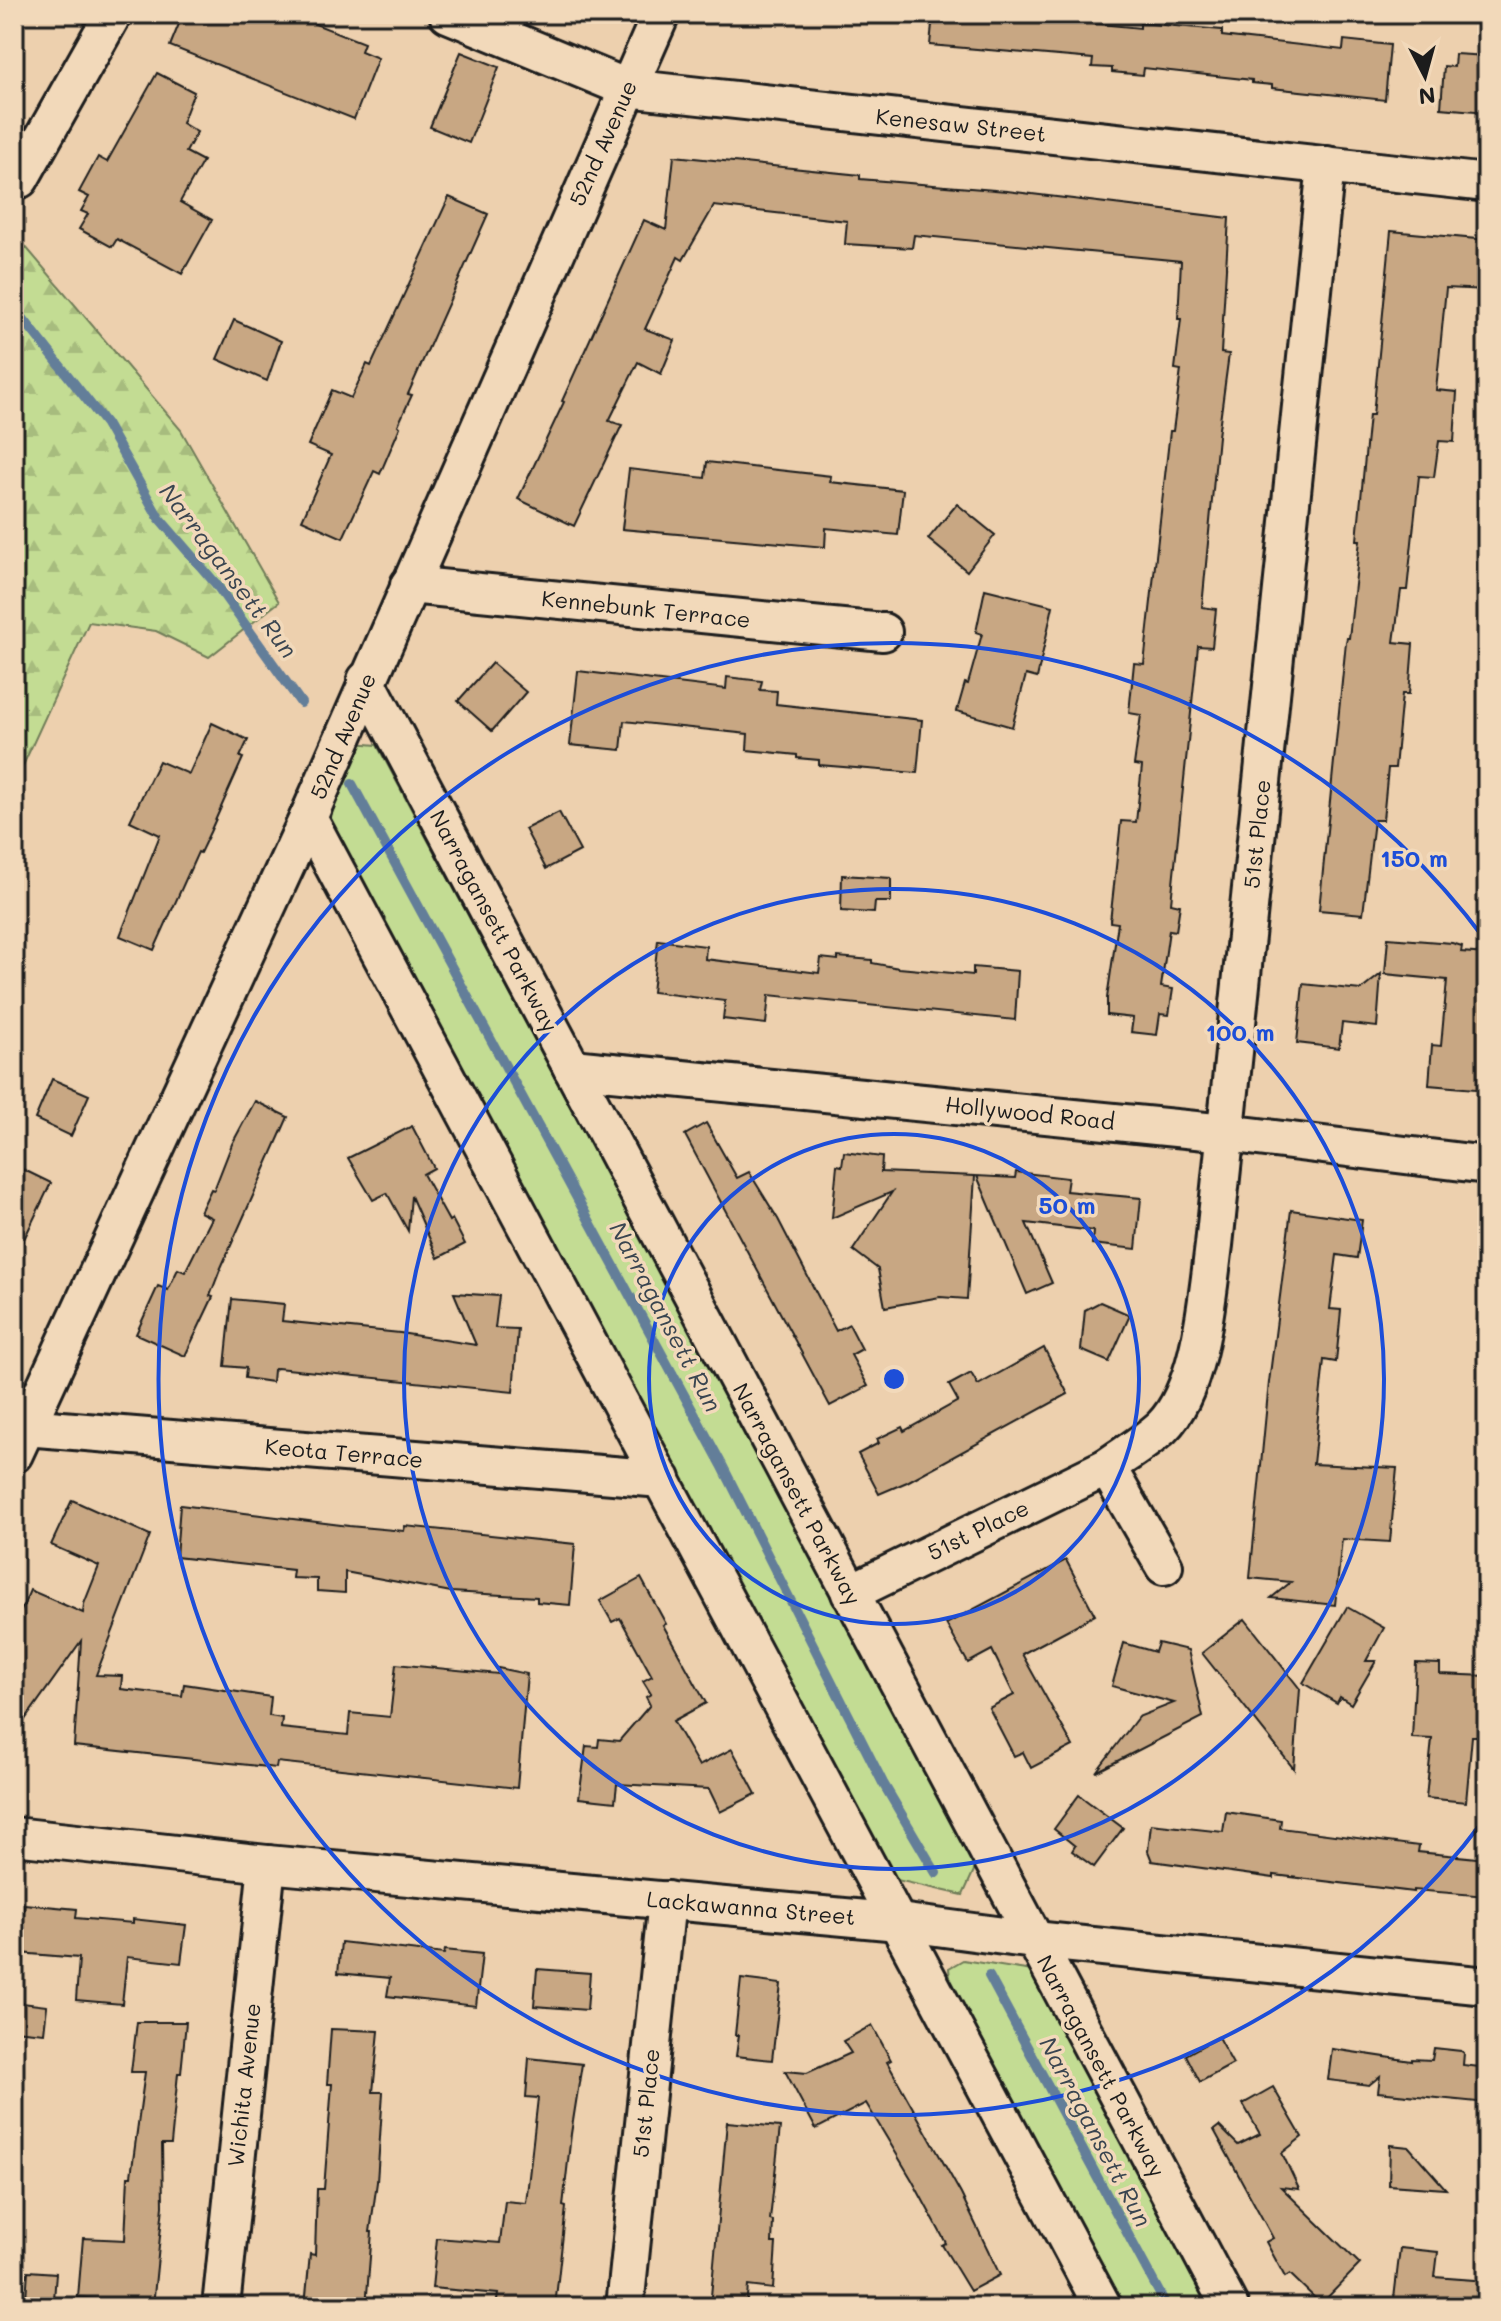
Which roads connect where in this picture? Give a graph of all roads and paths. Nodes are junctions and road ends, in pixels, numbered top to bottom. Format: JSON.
{"nodes":[{"id":1,"x":113,"y":14,"type":"edge"},
{"id":2,"x":448,"y":14,"type":"edge"},
{"id":3,"x":661,"y":14,"type":"edge"},
{"id":4,"x":627,"y":88,"type":"junction"},
{"id":5,"x":1326,"y":165,"type":"junction"},
{"id":6,"x":20,"y":179,"type":"dead end"},
{"id":7,"x":1487,"y":183,"type":"edge"},
{"id":8,"x":409,"y":585,"type":"junction"},
{"id":9,"x":883,"y":632,"type":"dead end"},
{"id":10,"x":366,"y":680,"type":"junction"},
{"id":11,"x":308,"y":818,"type":"junction"},
{"id":12,"x":572,"y":1068,"type":"junction"},
{"id":13,"x":1226,"y":1133,"type":"junction"},
{"id":14,"x":1487,"y":1165,"type":"edge"},
{"id":15,"x":20,"y":1440,"type":"edge"},
{"id":16,"x":1107,"y":1467,"type":"junction"},
{"id":17,"x":662,"y":1479,"type":"junction"},
{"id":18,"x":1164,"y":1566,"type":"dead end"},
{"id":19,"x":850,"y":1593,"type":"junction"},
{"id":20,"x":14,"y":1836,"type":"edge"},
{"id":21,"x":267,"y":1864,"type":"junction"},
{"id":22,"x":667,"y":1900,"type":"junction"},
{"id":23,"x":899,"y":1922,"type":"junction"},
{"id":24,"x":1034,"y":1940,"type":"junction"},
{"id":25,"x":1487,"y":1986,"type":"edge"},
{"id":26,"x":221,"y":2307,"type":"edge"},
{"id":27,"x":625,"y":2307,"type":"edge"},
{"id":28,"x":1103,"y":2307,"type":"edge"},
{"id":29,"x":1230,"y":2307,"type":"edge"}],
"edges":[{"from":1,"to":6,"type":"street"},
{"from":2,"to":4,"type":"street","name":"Kenesaw Street"},
{"from":3,"to":4,"type":"street","name":"52nd Avenue"},
{"from":4,"to":5,"type":"street","name":"Kenesaw Street"},
{"from":4,"to":8,"type":"street","name":"52nd Avenue"},
{"from":5,"to":7,"type":"street","name":"Kenesaw Street"},
{"from":5,"to":13,"type":"street","name":"51st Place"},
{"from":8,"to":9,"type":"street","name":"Kennebunk Terrace"},
{"from":8,"to":10,"type":"street","name":"52nd Avenue"},
{"from":10,"to":11,"type":"street","name":"52nd Avenue"},
{"from":10,"to":12,"type":"street","name":"Narragansett Parkway"},
{"from":11,"to":15,"type":"street","name":"52nd Avenue"},
{"from":11,"to":17,"type":"street"},
{"from":12,"to":13,"type":"street","name":"Hollywood Road"},
{"from":12,"to":19,"type":"street","name":"Narragansett Parkway"},
{"from":13,"to":14,"type":"street","name":"Hollywood Road"},
{"from":13,"to":16,"type":"street","name":"51st Place"},
{"from":15,"to":17,"type":"street","name":"Keota Terrace"},
{"from":16,"to":18,"type":"street"},
{"from":16,"to":19,"type":"street","name":"51st Place"},
{"from":17,"to":23,"type":"street"},
{"from":19,"to":24,"type":"street","name":"Narragansett Parkway"},
{"from":20,"to":21,"type":"street","name":"Lackawanna Street"},
{"from":21,"to":22,"type":"street","name":"Lackawanna Street"},
{"from":21,"to":26,"type":"street","name":"Wichita Avenue"},
{"from":22,"to":23,"type":"street","name":"Lackawanna Street"},
{"from":22,"to":27,"type":"street","name":"51st Place"},
{"from":23,"to":24,"type":"street","name":"Lackawanna Street"},
{"from":23,"to":28,"type":"street"},
{"from":24,"to":25,"type":"street","name":"Lackawanna Street"},
{"from":24,"to":29,"type":"street","name":"Narragansett Parkway"}]}
